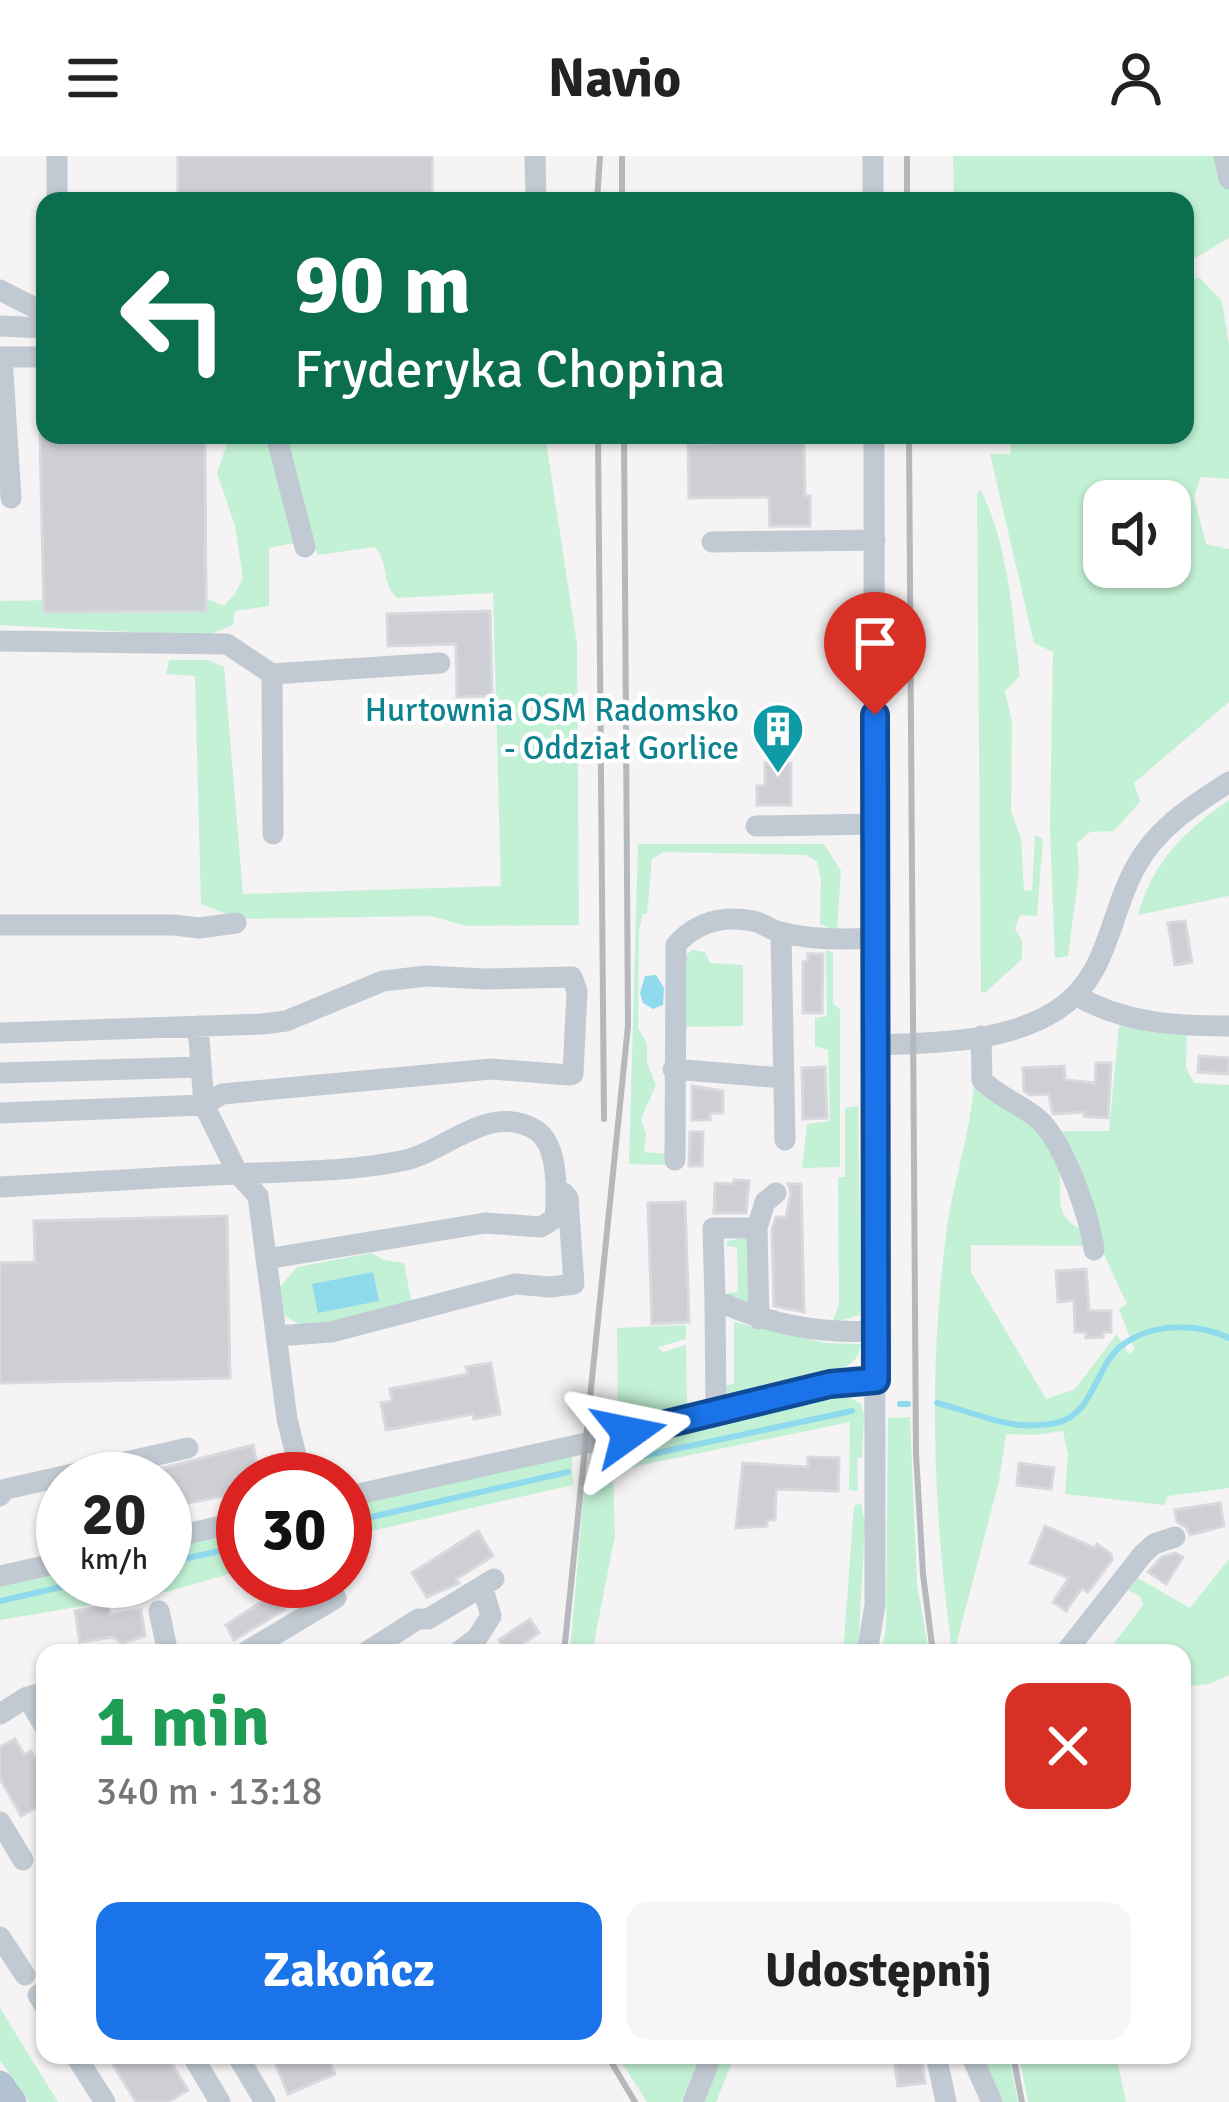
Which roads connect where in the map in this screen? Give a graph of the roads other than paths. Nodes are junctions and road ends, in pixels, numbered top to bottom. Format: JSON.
{"nodes":[{"id":1,"x":57,"y":156,"type":"edge"},
{"id":2,"x":535,"y":156,"type":"edge"},
{"id":3,"x":873,"y":156,"type":"edge"},
{"id":4,"x":1224,"y":156,"type":"edge"},
{"id":5,"x":1229,"y":179,"type":"edge"},
{"id":6,"x":57,"y":192,"type":"edge"},
{"id":7,"x":536,"y":192,"type":"edge"},
{"id":8,"x":873,"y":192,"type":"edge"},
{"id":9,"x":0,"y":290,"type":"edge"},
{"id":10,"x":36,"y":308,"type":"edge"},
{"id":11,"x":0,"y":326,"type":"edge"},
{"id":12,"x":36,"y":328,"type":"edge"},
{"id":13,"x":36,"y":356,"type":"edge"},
{"id":14,"x":1,"y":357,"type":"edge"},
{"id":15,"x":278,"y":444,"type":"edge"},
{"id":16,"x":874,"y":444,"type":"edge"},
{"id":17,"x":11,"y":498,"type":"dead end"},
{"id":18,"x":874,"y":540,"type":"junction"},
{"id":19,"x":712,"y":542,"type":"dead end"},
{"id":20,"x":305,"y":548,"type":"dead end"},
{"id":21,"x":0,"y":641,"type":"edge"},
{"id":22,"x":440,"y":663,"type":"dead end"},
{"id":23,"x":272,"y":674,"type":"junction"},
{"id":24,"x":1229,"y":782,"type":"edge"},
{"id":25,"x":875,"y":824,"type":"junction"},
{"id":26,"x":756,"y":826,"type":"dead end"},
{"id":27,"x":273,"y":834,"type":"dead end"},
{"id":28,"x":236,"y":923,"type":"dead end"},
{"id":29,"x":0,"y":925,"type":"edge"},
{"id":30,"x":781,"y":933,"type":"junction"},
{"id":31,"x":876,"y":938,"type":"junction"},
{"id":32,"x":1075,"y":995,"type":"junction"},
{"id":33,"x":198,"y":1026,"type":"junction"},
{"id":34,"x":1229,"y":1026,"type":"edge"},
{"id":35,"x":0,"y":1033,"type":"edge"},
{"id":36,"x":981,"y":1036,"type":"junction"},
{"id":37,"x":877,"y":1045,"type":"junction"},
{"id":38,"x":199,"y":1066,"type":"junction"},
{"id":39,"x":673,"y":1069,"type":"junction"},
{"id":40,"x":0,"y":1073,"type":"edge"},
{"id":41,"x":783,"y":1078,"type":"junction"},
{"id":42,"x":204,"y":1105,"type":"junction"},
{"id":43,"x":0,"y":1113,"type":"edge"},
{"id":44,"x":784,"y":1140,"type":"dead end"},
{"id":45,"x":675,"y":1160,"type":"dead end"},
{"id":46,"x":238,"y":1174,"type":"junction"},
{"id":47,"x":555,"y":1184,"type":"junction"},
{"id":48,"x":0,"y":1187,"type":"edge"},
{"id":49,"x":776,"y":1192,"type":"dead end"},
{"id":50,"x":757,"y":1228,"type":"junction"},
{"id":51,"x":1094,"y":1250,"type":"dead end"},
{"id":52,"x":266,"y":1259,"type":"junction"},
{"id":53,"x":715,"y":1300,"type":"junction"},
{"id":54,"x":760,"y":1319,"type":"junction"},
{"id":55,"x":875,"y":1331,"type":"junction"},
{"id":56,"x":276,"y":1336,"type":"junction"},
{"id":57,"x":876,"y":1380,"type":"junction"},
{"id":58,"x":716,"y":1414,"type":"junction"},
{"id":59,"x":188,"y":1448,"type":"dead end"},
{"id":60,"x":295,"y":1452,"type":"edge"},
{"id":61,"x":372,"y":1491,"type":"edge"},
{"id":62,"x":0,"y":1496,"type":"edge"},
{"id":63,"x":1175,"y":1537,"type":"dead end"},
{"id":64,"x":36,"y":1568,"type":"edge"},
{"id":65,"x":0,"y":1576,"type":"edge"},
{"id":66,"x":319,"y":1608,"type":"edge"},
{"id":67,"x":159,"y":1611,"type":"dead end"},
{"id":68,"x":166,"y":1644,"type":"edge"},
{"id":69,"x":259,"y":1644,"type":"edge"},
{"id":70,"x":379,"y":1644,"type":"edge"},
{"id":71,"x":470,"y":1644,"type":"edge"},
{"id":72,"x":868,"y":1644,"type":"edge"},
{"id":73,"x":1072,"y":1644,"type":"edge"},
{"id":74,"x":36,"y":1694,"type":"edge"},
{"id":75,"x":0,"y":1714,"type":"edge"},
{"id":76,"x":0,"y":1822,"type":"edge"},
{"id":77,"x":23,"y":1860,"type":"dead end"},
{"id":78,"x":0,"y":1937,"type":"edge"},
{"id":79,"x":26,"y":1975,"type":"dead end"},
{"id":80,"x":81,"y":2064,"type":"edge"},
{"id":81,"x":197,"y":2064,"type":"edge"},
{"id":82,"x":243,"y":2064,"type":"edge"},
{"id":83,"x":708,"y":2064,"type":"edge"},
{"id":84,"x":938,"y":2064,"type":"edge"},
{"id":85,"x":974,"y":2064,"type":"edge"},
{"id":86,"x":0,"y":2084,"type":"edge"},
{"id":87,"x":13,"y":2102,"type":"edge"},
{"id":88,"x":104,"y":2102,"type":"edge"},
{"id":89,"x":220,"y":2102,"type":"edge"},
{"id":90,"x":266,"y":2102,"type":"edge"},
{"id":91,"x":693,"y":2102,"type":"edge"},
{"id":92,"x":946,"y":2102,"type":"edge"},
{"id":93,"x":992,"y":2102,"type":"edge"}],
"edges":[{"from":1,"to":6,"type":"street"},
{"from":2,"to":7,"type":"street"},
{"from":3,"to":8,"type":"street"},
{"from":4,"to":5,"type":"street"},
{"from":9,"to":10,"type":"street"},
{"from":11,"to":12,"type":"street"},
{"from":13,"to":14,"type":"street"},
{"from":14,"to":17,"type":"street"},
{"from":15,"to":20,"type":"street"},
{"from":16,"to":18,"type":"street"},
{"from":18,"to":19,"type":"street"},
{"from":18,"to":25,"type":"street"},
{"from":21,"to":23,"type":"street"},
{"from":22,"to":23,"type":"street"},
{"from":23,"to":27,"type":"street"},
{"from":24,"to":32,"type":"street"},
{"from":25,"to":26,"type":"street"},
{"from":25,"to":31,"type":"street"},
{"from":28,"to":29,"type":"street"},
{"from":30,"to":31,"type":"street"},
{"from":30,"to":39,"type":"street"},
{"from":30,"to":41,"type":"street"},
{"from":31,"to":37,"type":"street"},
{"from":32,"to":34,"type":"street"},
{"from":32,"to":36,"type":"street"},
{"from":33,"to":35,"type":"street"},
{"from":33,"to":38,"type":"street"},
{"from":33,"to":42,"type":"street"},
{"from":36,"to":37,"type":"street"},
{"from":36,"to":51,"type":"street"},
{"from":37,"to":55,"type":"street"},
{"from":38,"to":40,"type":"street"},
{"from":38,"to":42,"type":"street"},
{"from":39,"to":41,"type":"street"},
{"from":39,"to":45,"type":"street"},
{"from":41,"to":44,"type":"street"},
{"from":42,"to":43,"type":"street"},
{"from":42,"to":46,"type":"street"},
{"from":46,"to":47,"type":"street"},
{"from":46,"to":48,"type":"street"},
{"from":46,"to":52,"type":"street"},
{"from":47,"to":52,"type":"street"},
{"from":47,"to":56,"type":"street"},
{"from":49,"to":50,"type":"street"},
{"from":50,"to":53,"type":"street"},
{"from":50,"to":54,"type":"street"},
{"from":52,"to":56,"type":"street"},
{"from":53,"to":54,"type":"street"},
{"from":53,"to":58,"type":"street"},
{"from":54,"to":55,"type":"street"},
{"from":55,"to":57,"type":"street"},
{"from":56,"to":60,"type":"street"},
{"from":57,"to":58,"type":"street"},
{"from":57,"to":72,"type":"street"},
{"from":58,"to":61,"type":"street"},
{"from":59,"to":62,"type":"street"},
{"from":63,"to":73,"type":"street"},
{"from":64,"to":65,"type":"street"},
{"from":66,"to":69,"type":"street"},
{"from":67,"to":68,"type":"street"},
{"from":70,"to":71,"type":"street"},
{"from":74,"to":75,"type":"street"},
{"from":76,"to":77,"type":"street"},
{"from":78,"to":79,"type":"street"},
{"from":80,"to":88,"type":"street"},
{"from":81,"to":89,"type":"street"},
{"from":82,"to":90,"type":"street"},
{"from":83,"to":91,"type":"street"},
{"from":84,"to":92,"type":"street"},
{"from":85,"to":93,"type":"street"},
{"from":86,"to":87,"type":"main road"}]}
